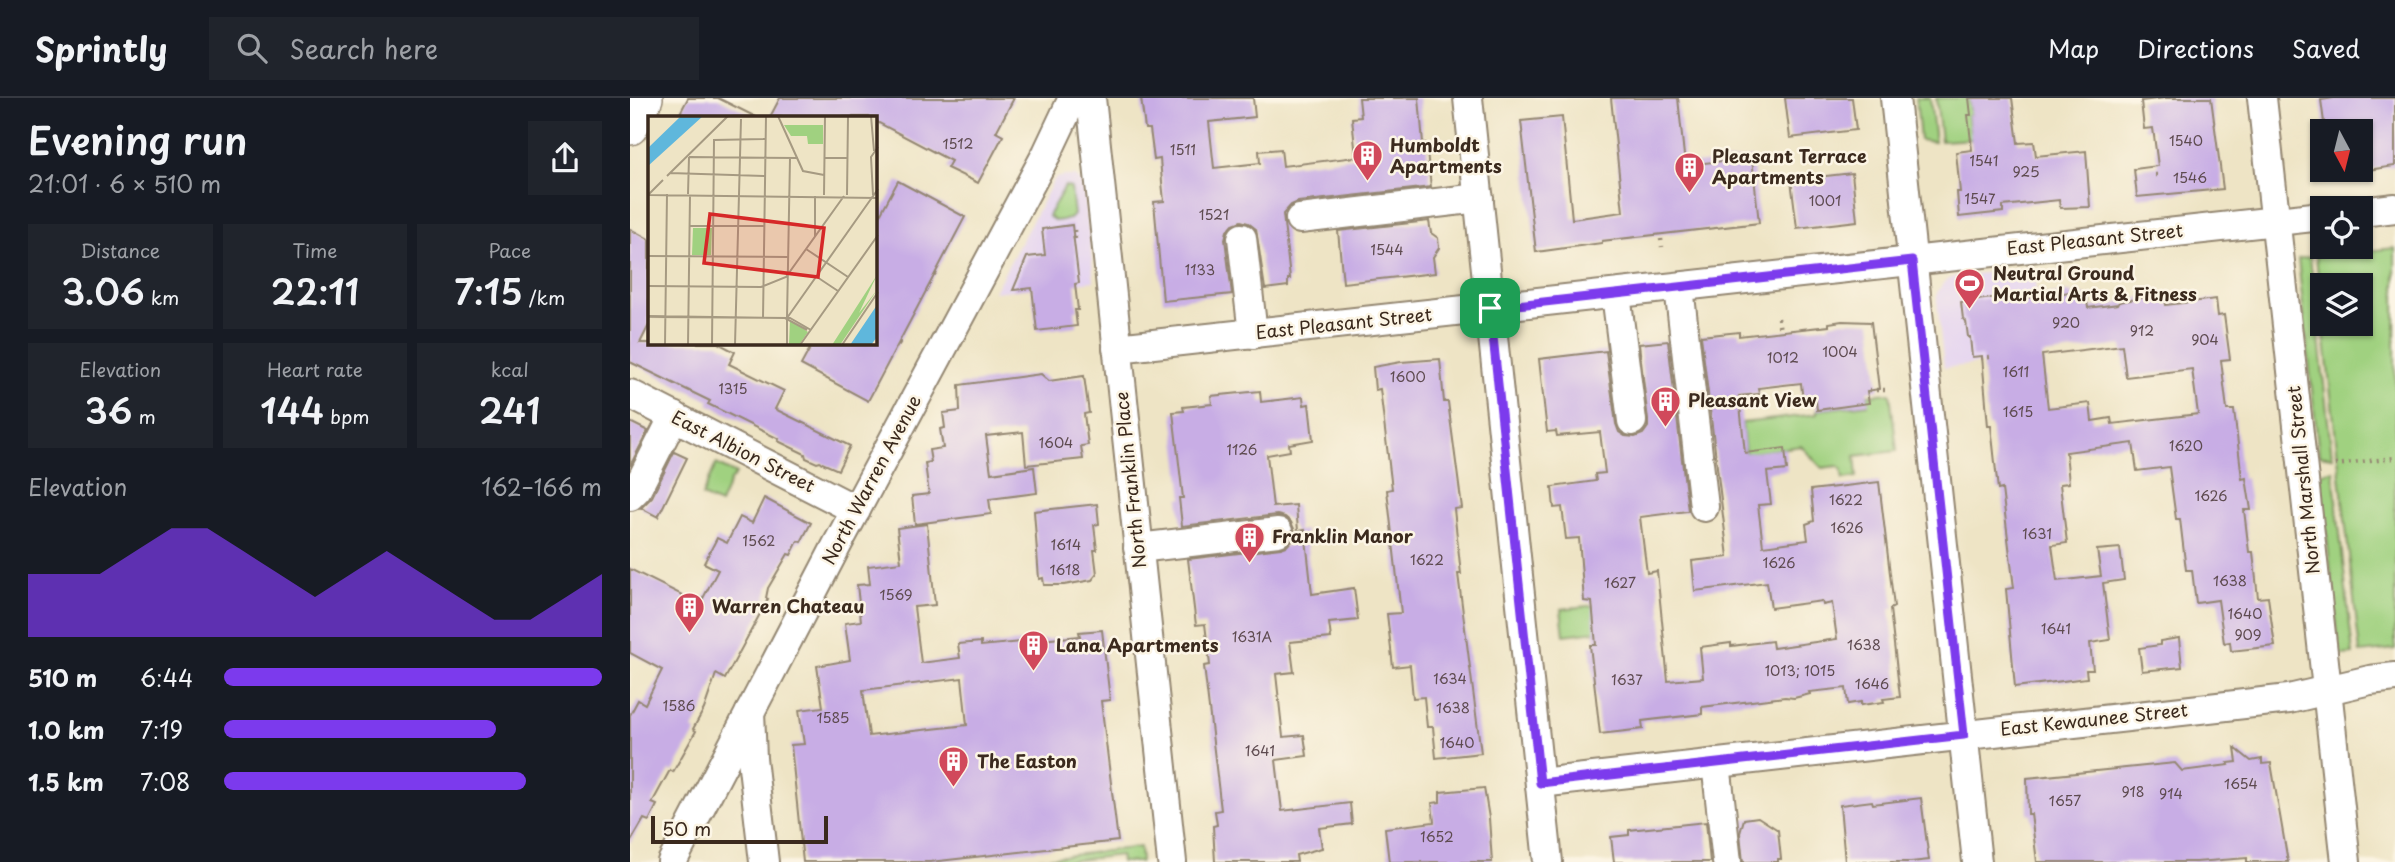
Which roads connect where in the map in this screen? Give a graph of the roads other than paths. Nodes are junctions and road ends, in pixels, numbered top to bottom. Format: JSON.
{"nodes":[{"id":1,"x":1073,"y":98,"type":"edge"},
{"id":2,"x":1091,"y":98,"type":"edge"},
{"id":3,"x":1468,"y":98,"type":"edge"},
{"id":4,"x":1895,"y":98,"type":"edge"},
{"id":5,"x":2262,"y":98,"type":"edge"},
{"id":6,"x":1479,"y":198,"type":"junction"},
{"id":7,"x":2395,"y":208,"type":"edge"},
{"id":8,"x":2373,"y":211,"type":"edge"},
{"id":9,"x":2310,"y":218,"type":"edge"},
{"id":10,"x":1300,"y":219,"type":"dead end"},
{"id":11,"x":2275,"y":222,"type":"junction"},
{"id":12,"x":1242,"y":238,"type":"dead end"},
{"id":13,"x":1912,"y":261,"type":"junction"},
{"id":14,"x":1679,"y":287,"type":"junction"},
{"id":15,"x":1616,"y":294,"type":"junction"},
{"id":16,"x":1490,"y":308,"type":"junction"},
{"id":17,"x":1253,"y":334,"type":"junction"},
{"id":18,"x":1117,"y":348,"type":"junction"},
{"id":19,"x":630,"y":394,"type":"edge"},
{"id":20,"x":674,"y":416,"type":"junction"},
{"id":21,"x":1632,"y":421,"type":"dead end"},
{"id":22,"x":630,"y":496,"type":"edge"},
{"id":23,"x":1704,"y":507,"type":"dead end"},
{"id":24,"x":856,"y":510,"type":"junction"},
{"id":25,"x":1278,"y":533,"type":"dead end"},
{"id":26,"x":1138,"y":548,"type":"junction"},
{"id":27,"x":2395,"y":677,"type":"edge"},
{"id":28,"x":2327,"y":691,"type":"junction"},
{"id":29,"x":750,"y":711,"type":"junction"},
{"id":30,"x":1964,"y":735,"type":"junction"},
{"id":31,"x":1716,"y":763,"type":"junction"},
{"id":32,"x":1540,"y":783,"type":"junction"},
{"id":33,"x":672,"y":862,"type":"edge"},
{"id":34,"x":764,"y":862,"type":"edge"},
{"id":35,"x":1171,"y":862,"type":"edge"},
{"id":36,"x":1548,"y":862,"type":"edge"},
{"id":37,"x":1727,"y":862,"type":"edge"},
{"id":38,"x":1977,"y":862,"type":"edge"},
{"id":39,"x":2346,"y":862,"type":"edge"}],
"edges":[{"from":1,"to":24,"type":"street","name":"North Warren Avenue"},
{"from":2,"to":18,"type":"street","name":"North Franklin Place"},
{"from":3,"to":6,"type":"street"},
{"from":4,"to":13,"type":"street"},
{"from":5,"to":11,"type":"street","name":"North Marshall Street"},
{"from":6,"to":10,"type":"street"},
{"from":6,"to":16,"type":"street"},
{"from":7,"to":8,"type":"street"},
{"from":9,"to":11,"type":"street","name":"East Pleasant Street"},
{"from":11,"to":13,"type":"street","name":"East Pleasant Street"},
{"from":11,"to":28,"type":"street","name":"North Marshall Street"},
{"from":12,"to":17,"type":"street"},
{"from":13,"to":14,"type":"street","name":"East Pleasant Street"},
{"from":13,"to":30,"type":"street"},
{"from":14,"to":15,"type":"street","name":"East Pleasant Street"},
{"from":14,"to":23,"type":"street"},
{"from":15,"to":16,"type":"street","name":"East Pleasant Street"},
{"from":15,"to":21,"type":"street"},
{"from":16,"to":17,"type":"street","name":"East Pleasant Street"},
{"from":16,"to":32,"type":"street"},
{"from":17,"to":18,"type":"street","name":"East Pleasant Street"},
{"from":18,"to":26,"type":"street","name":"North Franklin Place"},
{"from":19,"to":20,"type":"street","name":"East Albion Street"},
{"from":20,"to":22,"type":"street"},
{"from":20,"to":24,"type":"street","name":"East Albion Street"},
{"from":24,"to":29,"type":"street","name":"North Warren Avenue"},
{"from":25,"to":26,"type":"street"},
{"from":26,"to":35,"type":"street","name":"North Franklin Place"},
{"from":27,"to":28,"type":"street","name":"East Kewaunee Street"},
{"from":28,"to":30,"type":"street","name":"East Kewaunee Street"},
{"from":28,"to":39,"type":"street","name":"North Marshall Street"},
{"from":29,"to":33,"type":"street","name":"North Warren Avenue"},
{"from":29,"to":34,"type":"street"},
{"from":30,"to":31,"type":"street","name":"East Kewaunee Street"},
{"from":30,"to":38,"type":"street"},
{"from":31,"to":32,"type":"street","name":"East Kewaunee Street"},
{"from":31,"to":37,"type":"street"},
{"from":32,"to":36,"type":"street"}]}
